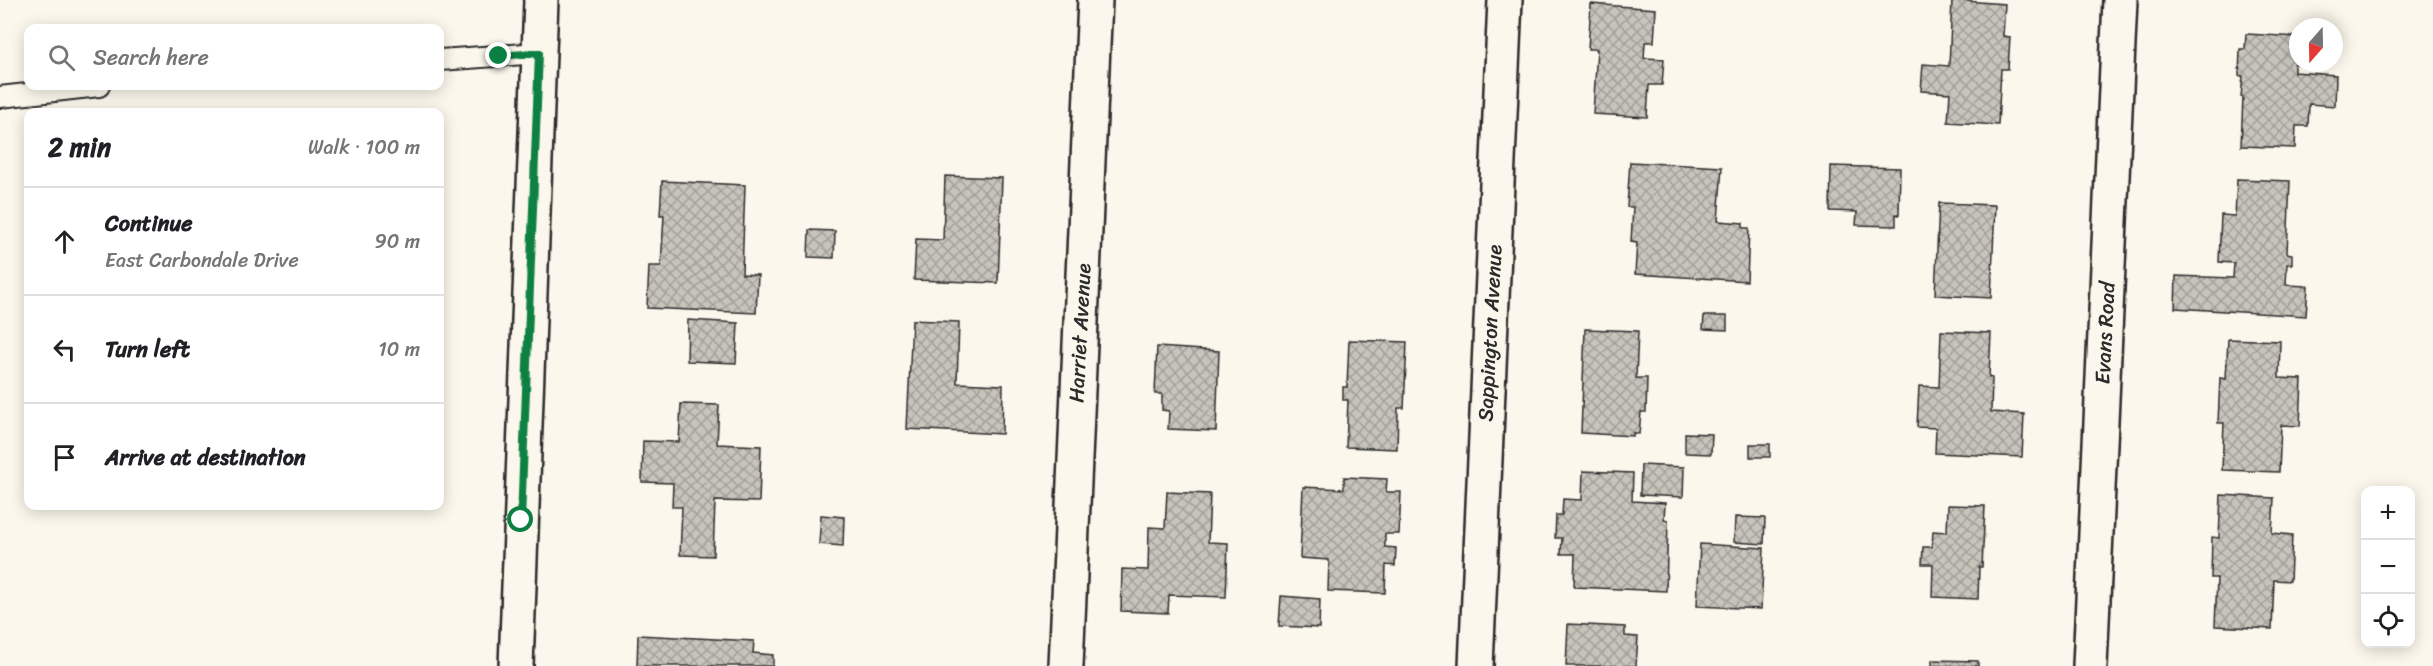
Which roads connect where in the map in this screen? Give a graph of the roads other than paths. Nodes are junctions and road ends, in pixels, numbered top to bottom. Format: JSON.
{"nodes":[{"id":1,"x":542,"y":0,"type":"edge"},
{"id":2,"x":1095,"y":0,"type":"edge"},
{"id":3,"x":1505,"y":0,"type":"edge"},
{"id":4,"x":2120,"y":0,"type":"edge"},
{"id":5,"x":539,"y":53,"type":"junction"},
{"id":6,"x":444,"y":60,"type":"edge"},
{"id":7,"x":63,"y":90,"type":"edge"},
{"id":8,"x":0,"y":97,"type":"edge"},
{"id":9,"x":516,"y":666,"type":"edge"},
{"id":10,"x":1065,"y":666,"type":"edge"},
{"id":11,"x":1476,"y":666,"type":"edge"},
{"id":12,"x":2090,"y":666,"type":"edge"}],
"edges":[{"from":1,"to":5,"type":"street"},
{"from":2,"to":10,"type":"street","name":"Harriet Avenue"},
{"from":3,"to":11,"type":"street","name":"Sappington Avenue"},
{"from":4,"to":12,"type":"street","name":"Evans Road"},
{"from":5,"to":6,"type":"lane"},
{"from":5,"to":9,"type":"street"},
{"from":7,"to":8,"type":"lane"}]}
